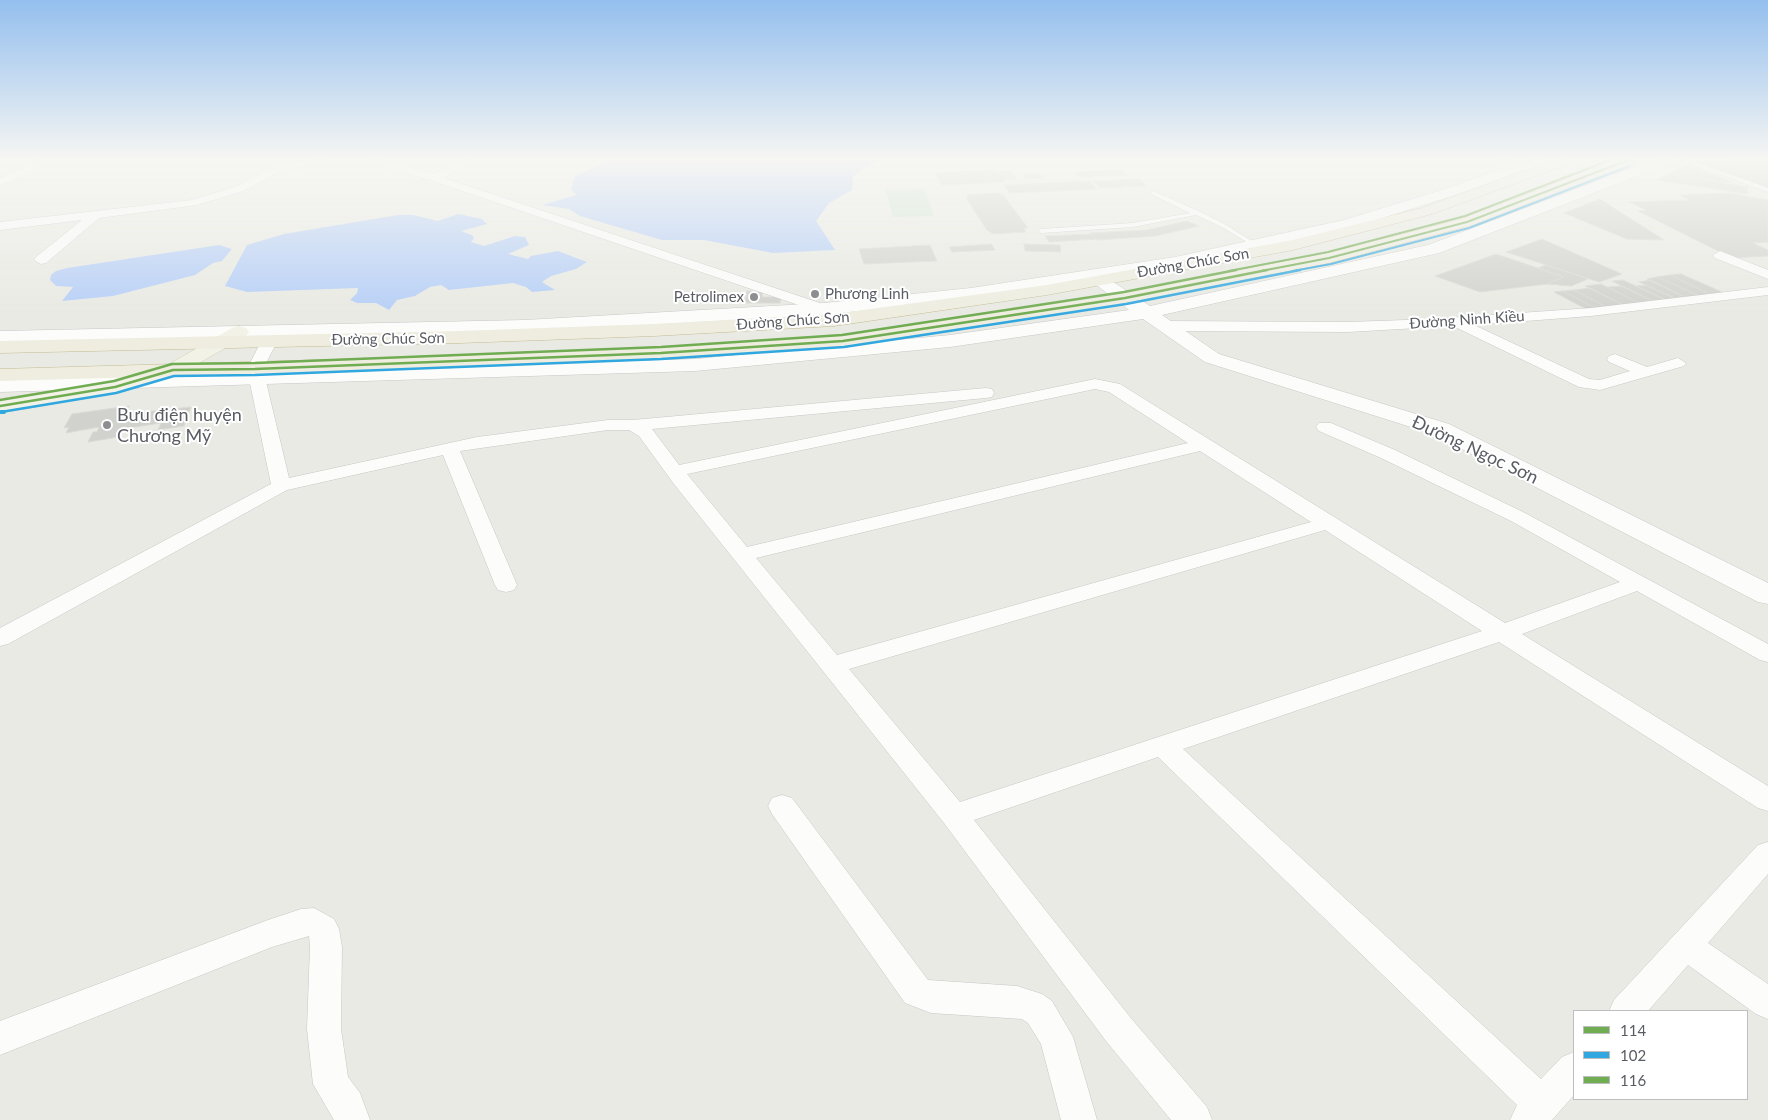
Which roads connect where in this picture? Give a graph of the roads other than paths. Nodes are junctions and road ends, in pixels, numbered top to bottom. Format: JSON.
{"nodes":[{"id":1,"x":122,"y":212,"type":"edge"},
{"id":2,"x":536,"y":212,"type":"edge"},
{"id":3,"x":1385,"y":212,"type":"edge"},
{"id":4,"x":1421,"y":212,"type":"edge"},
{"id":5,"x":1492,"y":212,"type":"edge"},
{"id":6,"x":1529,"y":212,"type":"edge"},
{"id":7,"x":1199,"y":213,"type":"joint"},
{"id":8,"x":94,"y":216,"type":"junction"},
{"id":9,"x":0,"y":226,"type":"edge"},
{"id":10,"x":1041,"y":232,"type":"dead end"},
{"id":11,"x":1260,"y":248,"type":"junction"},
{"id":12,"x":1720,"y":255,"type":"dead end"},
{"id":13,"x":41,"y":260,"type":"dead end"},
{"id":14,"x":1768,"y":275,"type":"edge"},
{"id":15,"x":1099,"y":280,"type":"junction"},
{"id":16,"x":1768,"y":291,"type":"edge"},
{"id":17,"x":1124,"y":298,"type":"junction"},
{"id":18,"x":824,"y":309,"type":"junction"},
{"id":19,"x":1145,"y":313,"type":"junction"},
{"id":20,"x":851,"y":317,"type":"junction"},
{"id":21,"x":1456,"y":321,"type":"junction"},
{"id":22,"x":1164,"y":326,"type":"junction"},
{"id":23,"x":0,"y":336,"type":"edge"},
{"id":24,"x":272,"y":337,"type":"junction"},
{"id":25,"x":231,"y":338,"type":"junction"},
{"id":26,"x":0,"y":347,"type":"edge"},
{"id":27,"x":1614,"y":359,"type":"dead end"},
{"id":28,"x":1678,"y":363,"type":"dead end"},
{"id":29,"x":173,"y":370,"type":"junction"},
{"id":30,"x":1645,"y":372,"type":"junction"},
{"id":31,"x":256,"y":374,"type":"junction"},
{"id":32,"x":0,"y":375,"type":"edge"},
{"id":33,"x":133,"y":382,"type":"junction"},
{"id":34,"x":1084,"y":384,"type":"junction"},
{"id":35,"x":0,"y":386,"type":"edge"},
{"id":36,"x":0,"y":406,"type":"edge"},
{"id":37,"x":634,"y":425,"type":"junction"},
{"id":38,"x":1325,"y":427,"type":"dead end"},
{"id":39,"x":1205,"y":444,"type":"junction"},
{"id":40,"x":450,"y":450,"type":"junction"},
{"id":41,"x":676,"y":471,"type":"junction"},
{"id":42,"x":281,"y":486,"type":"junction"},
{"id":43,"x":1329,"y":523,"type":"junction"},
{"id":44,"x":743,"y":555,"type":"junction"},
{"id":45,"x":1638,"y":584,"type":"junction"},
{"id":46,"x":506,"y":585,"type":"dead end"},
{"id":47,"x":1768,"y":595,"type":"edge"},
{"id":48,"x":1502,"y":633,"type":"junction"},
{"id":49,"x":0,"y":638,"type":"edge"},
{"id":50,"x":1768,"y":654,"type":"edge"},
{"id":51,"x":832,"y":665,"type":"junction"},
{"id":52,"x":1164,"y":747,"type":"junction"},
{"id":53,"x":1768,"y":800,"type":"edge"},
{"id":54,"x":782,"y":806,"type":"dead end"},
{"id":55,"x":954,"y":815,"type":"junction"},
{"id":56,"x":1768,"y":854,"type":"edge"},
{"id":57,"x":1686,"y":946,"type":"junction"},
{"id":58,"x":1768,"y":1003,"type":"edge"},
{"id":59,"x":1627,"y":1010,"type":"edge"},
{"id":60,"x":0,"y":1038,"type":"edge"},
{"id":61,"x":1573,"y":1070,"type":"edge"},
{"id":62,"x":1535,"y":1112,"type":"edge"},
{"id":63,"x":352,"y":1120,"type":"edge"},
{"id":64,"x":1079,"y":1120,"type":"edge"},
{"id":65,"x":1194,"y":1120,"type":"edge"}],
"edges":[{"from":1,"to":8,"type":"street"},
{"from":2,"to":18,"type":"street"},
{"from":3,"to":11,"type":"street","name":"Đường Chúc Sơn"},
{"from":4,"to":11,"type":"highway","name":"Đường Chúc Sơn"},
{"from":5,"to":17,"type":"highway","name":"Đường Chúc Sơn"},
{"from":6,"to":19,"type":"street","name":"Đường Chúc Sơn"},
{"from":7,"to":10,"type":"lane"},
{"from":7,"to":11,"type":"lane"},
{"from":8,"to":9,"type":"street"},
{"from":8,"to":13,"type":"street"},
{"from":11,"to":15,"type":"highway","name":"Đường Chúc Sơn"},
{"from":11,"to":18,"type":"street","name":"Đường Chúc Sơn"},
{"from":12,"to":14,"type":"street"},
{"from":15,"to":17,"type":"street","name":"Đường Ngọc Sơn"},
{"from":15,"to":20,"type":"highway","name":"Đường Chúc Sơn"},
{"from":16,"to":21,"type":"street","name":"Đường Ninh Kiều"},
{"from":17,"to":19,"type":"street","name":"Đường Ngọc Sơn"},
{"from":17,"to":31,"type":"highway","name":"Đường Chúc Sơn"},
{"from":18,"to":20,"type":"street"},
{"from":18,"to":24,"type":"street","name":"Đường Chúc Sơn"},
{"from":19,"to":22,"type":"street","name":"Đường Ngọc Sơn"},
{"from":19,"to":31,"type":"street","name":"Đường Chúc Sơn"},
{"from":20,"to":24,"type":"highway","name":"Đường Chúc Sơn"},
{"from":21,"to":22,"type":"street","name":"Đường Ninh Kiều"},
{"from":21,"to":30,"type":"street"},
{"from":22,"to":47,"type":"street","name":"Đường Ngọc Sơn"},
{"from":23,"to":25,"type":"street","name":"Đường Chúc Sơn"},
{"from":24,"to":25,"type":"highway","name":"Đường Chúc Sơn"},
{"from":24,"to":31,"type":"street"},
{"from":25,"to":26,"type":"highway","name":"Đường Chúc Sơn"},
{"from":25,"to":29,"type":"main road"},
{"from":27,"to":30,"type":"street"},
{"from":28,"to":30,"type":"street"},
{"from":29,"to":31,"type":"highway","name":"Đường Chúc Sơn"},
{"from":29,"to":32,"type":"highway","name":"Đường Chúc Sơn"},
{"from":29,"to":33,"type":"main road"},
{"from":31,"to":33,"type":"street","name":"Đường Chúc Sơn"},
{"from":31,"to":42,"type":"street"},
{"from":33,"to":35,"type":"street","name":"Đường Chúc Sơn"},
{"from":33,"to":36,"type":"main road"},
{"from":34,"to":37,"type":"street"},
{"from":34,"to":39,"type":"street"},
{"from":34,"to":41,"type":"street"},
{"from":37,"to":40,"type":"street"},
{"from":37,"to":41,"type":"street"},
{"from":38,"to":45,"type":"street"},
{"from":39,"to":43,"type":"street"},
{"from":39,"to":44,"type":"street"},
{"from":40,"to":42,"type":"street"},
{"from":40,"to":46,"type":"street"},
{"from":41,"to":44,"type":"street"},
{"from":42,"to":49,"type":"street"},
{"from":43,"to":48,"type":"street"},
{"from":43,"to":51,"type":"street"},
{"from":44,"to":51,"type":"street"},
{"from":45,"to":48,"type":"street"},
{"from":45,"to":50,"type":"street"},
{"from":48,"to":52,"type":"street"},
{"from":48,"to":53,"type":"street"},
{"from":51,"to":55,"type":"street"},
{"from":52,"to":55,"type":"street"},
{"from":52,"to":62,"type":"street"},
{"from":54,"to":64,"type":"street"},
{"from":55,"to":65,"type":"street"},
{"from":56,"to":57,"type":"street"},
{"from":57,"to":58,"type":"street"},
{"from":57,"to":59,"type":"street"},
{"from":60,"to":63,"type":"street"},
{"from":61,"to":62,"type":"street"}]}
